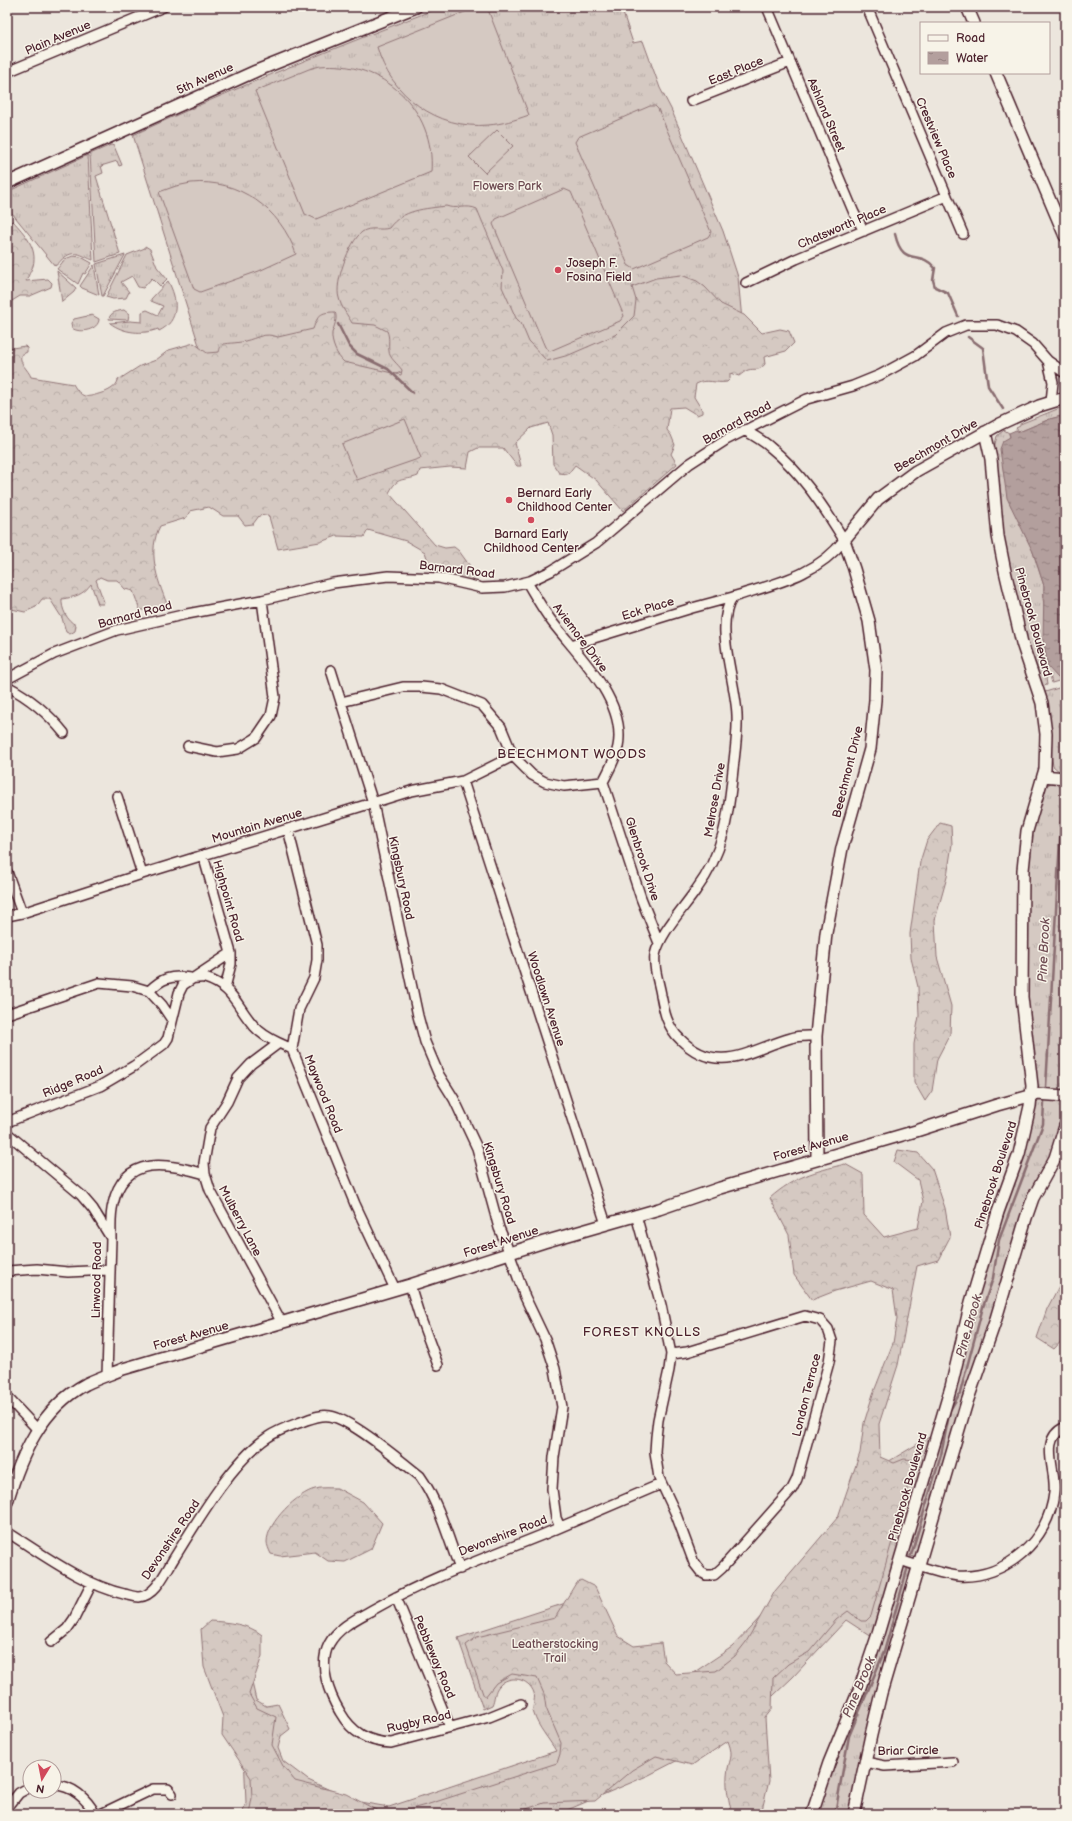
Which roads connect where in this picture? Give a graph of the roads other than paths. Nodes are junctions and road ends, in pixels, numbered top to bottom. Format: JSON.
{"nodes":[{"id":1,"x":163,"y":7,"type":"edge"},
{"id":2,"x":416,"y":7,"type":"edge"},
{"id":3,"x":767,"y":7,"type":"edge"},
{"id":4,"x":867,"y":7,"type":"edge"},
{"id":5,"x":967,"y":7,"type":"edge"},
{"id":6,"x":974,"y":22,"type":"edge"},
{"id":7,"x":790,"y":62,"type":"junction"},
{"id":8,"x":7,"y":72,"type":"edge"},
{"id":9,"x":996,"y":74,"type":"edge"},
{"id":10,"x":691,"y":102,"type":"dead end"},
{"id":11,"x":7,"y":182,"type":"edge"},
{"id":12,"x":947,"y":196,"type":"junction"},
{"id":13,"x":864,"y":231,"type":"junction"},
{"id":14,"x":963,"y":234,"type":"dead end"},
{"id":15,"x":1065,"y":236,"type":"edge"},
{"id":16,"x":746,"y":283,"type":"dead end"},
{"id":17,"x":1048,"y":361,"type":"junction"},
{"id":18,"x":1065,"y":373,"type":"edge"},
{"id":19,"x":1065,"y":389,"type":"edge"},
{"id":20,"x":1065,"y":398,"type":"edge"},
{"id":21,"x":1052,"y":402,"type":"junction"},
{"id":22,"x":744,"y":430,"type":"junction"},
{"id":23,"x":984,"y":432,"type":"junction"},
{"id":24,"x":844,"y":540,"type":"junction"},
{"id":25,"x":527,"y":582,"type":"junction"},
{"id":26,"x":733,"y":597,"type":"junction"},
{"id":27,"x":262,"y":600,"type":"junction"},
{"id":28,"x":571,"y":645,"type":"junction"},
{"id":29,"x":331,"y":670,"type":"dead end"},
{"id":30,"x":7,"y":679,"type":"edge"},
{"id":31,"x":7,"y":686,"type":"edge"},
{"id":32,"x":341,"y":702,"type":"junction"},
{"id":33,"x":64,"y":733,"type":"dead end"},
{"id":34,"x":188,"y":746,"type":"dead end"},
{"id":35,"x":513,"y":756,"type":"junction"},
{"id":36,"x":1043,"y":776,"type":"junction"},
{"id":37,"x":1065,"y":778,"type":"edge"},
{"id":38,"x":463,"y":781,"type":"junction"},
{"id":39,"x":603,"y":782,"type":"junction"},
{"id":40,"x":116,"y":796,"type":"dead end"},
{"id":41,"x":373,"y":803,"type":"junction"},
{"id":42,"x":288,"y":829,"type":"junction"},
{"id":43,"x":203,"y":855,"type":"junction"},
{"id":44,"x":7,"y":872,"type":"edge"},
{"id":45,"x":142,"y":874,"type":"junction"},
{"id":46,"x":22,"y":913,"type":"junction"},
{"id":47,"x":7,"y":916,"type":"edge"},
{"id":48,"x":659,"y":943,"type":"junction"},
{"id":49,"x":231,"y":953,"type":"junction"},
{"id":50,"x":191,"y":979,"type":"junction"},
{"id":51,"x":225,"y":988,"type":"junction"},
{"id":52,"x":149,"y":991,"type":"junction"},
{"id":53,"x":7,"y":1014,"type":"edge"},
{"id":54,"x":172,"y":1020,"type":"junction"},
{"id":55,"x":816,"y":1036,"type":"junction"},
{"id":56,"x":279,"y":1043,"type":"junction"},
{"id":57,"x":292,"y":1049,"type":"junction"},
{"id":58,"x":1032,"y":1095,"type":"junction"},
{"id":59,"x":1065,"y":1096,"type":"edge"},
{"id":60,"x":7,"y":1122,"type":"edge"},
{"id":61,"x":1065,"y":1126,"type":"edge"},
{"id":62,"x":7,"y":1133,"type":"edge"},
{"id":63,"x":817,"y":1158,"type":"junction"},
{"id":64,"x":205,"y":1174,"type":"junction"},
{"id":65,"x":636,"y":1215,"type":"junction"},
{"id":66,"x":606,"y":1224,"type":"junction"},
{"id":67,"x":110,"y":1238,"type":"junction"},
{"id":68,"x":510,"y":1253,"type":"junction"},
{"id":69,"x":109,"y":1270,"type":"junction"},
{"id":70,"x":7,"y":1271,"type":"edge"},
{"id":71,"x":410,"y":1285,"type":"junction"},
{"id":72,"x":396,"y":1289,"type":"junction"},
{"id":73,"x":282,"y":1322,"type":"junction"},
{"id":74,"x":671,"y":1354,"type":"junction"},
{"id":75,"x":438,"y":1365,"type":"dead end"},
{"id":76,"x":107,"y":1376,"type":"junction"},
{"id":77,"x":7,"y":1397,"type":"edge"},
{"id":78,"x":1065,"y":1427,"type":"edge"},
{"id":79,"x":38,"y":1430,"type":"junction"},
{"id":80,"x":661,"y":1484,"type":"junction"},
{"id":81,"x":7,"y":1502,"type":"edge"},
{"id":82,"x":560,"y":1527,"type":"junction"},
{"id":83,"x":7,"y":1532,"type":"edge"},
{"id":84,"x":900,"y":1560,"type":"junction"},
{"id":85,"x":918,"y":1566,"type":"junction"},
{"id":86,"x":460,"y":1568,"type":"junction"},
{"id":87,"x":92,"y":1583,"type":"junction"},
{"id":88,"x":396,"y":1597,"type":"junction"},
{"id":89,"x":51,"y":1642,"type":"dead end"},
{"id":90,"x":521,"y":1704,"type":"dead end"},
{"id":91,"x":450,"y":1727,"type":"junction"},
{"id":92,"x":865,"y":1762,"type":"junction"},
{"id":93,"x":953,"y":1762,"type":"dead end"},
{"id":94,"x":62,"y":1787,"type":"edge"},
{"id":95,"x":22,"y":1791,"type":"edge"},
{"id":96,"x":172,"y":1794,"type":"dead end"},
{"id":97,"x":7,"y":1808,"type":"edge"},
{"id":98,"x":95,"y":1814,"type":"edge"},
{"id":99,"x":102,"y":1814,"type":"edge"},
{"id":100,"x":812,"y":1814,"type":"edge"},
{"id":101,"x":854,"y":1814,"type":"edge"}],
"edges":[{"from":1,"to":8,"type":"street","name":"Plain Avenue"},
{"from":2,"to":11,"type":"street","name":"5th Avenue"},
{"from":3,"to":7,"type":"street","name":"Ashland Street"},
{"from":4,"to":12,"type":"street","name":"Crestview Place"},
{"from":5,"to":6,"type":"street"},
{"from":7,"to":10,"type":"street","name":"East Place"},
{"from":7,"to":13,"type":"street","name":"Ashland Street"},
{"from":9,"to":15,"type":"street"},
{"from":12,"to":13,"type":"street","name":"Chatsworth Place"},
{"from":12,"to":14,"type":"street","name":"Crestview Place"},
{"from":13,"to":16,"type":"street","name":"Chatsworth Place"},
{"from":17,"to":18,"type":"street","name":"Barnard Road"},
{"from":17,"to":21,"type":"street","name":"Barnard Road"},
{"from":17,"to":22,"type":"street","name":"Barnard Road"},
{"from":19,"to":21,"type":"street"},
{"from":20,"to":21,"type":"street","name":"Beechmont Drive"},
{"from":21,"to":23,"type":"street","name":"Beechmont Drive"},
{"from":22,"to":24,"type":"street"},
{"from":22,"to":25,"type":"street","name":"Barnard Road"},
{"from":23,"to":24,"type":"street","name":"Beechmont Drive"},
{"from":23,"to":36,"type":"street","name":"Pinebrook Boulevard"},
{"from":24,"to":26,"type":"street"},
{"from":24,"to":55,"type":"street","name":"Beechmont Drive"},
{"from":25,"to":27,"type":"street","name":"Barnard Road"},
{"from":25,"to":28,"type":"street","name":"Aviemore Drive"},
{"from":26,"to":28,"type":"street","name":"Eck Place"},
{"from":26,"to":48,"type":"street","name":"Melrose Drive"},
{"from":27,"to":30,"type":"street","name":"Barnard Road"},
{"from":27,"to":34,"type":"street"},
{"from":28,"to":39,"type":"street","name":"Aviemore Drive"},
{"from":29,"to":32,"type":"street"},
{"from":31,"to":33,"type":"street"},
{"from":32,"to":35,"type":"street"},
{"from":32,"to":41,"type":"street"},
{"from":35,"to":38,"type":"street","name":"Mountain Avenue"},
{"from":35,"to":39,"type":"street"},
{"from":36,"to":37,"type":"street"},
{"from":36,"to":58,"type":"street","name":"Pinebrook Boulevard"},
{"from":38,"to":41,"type":"street","name":"Mountain Avenue"},
{"from":38,"to":66,"type":"street","name":"Woodlawn Avenue"},
{"from":39,"to":48,"type":"street","name":"Glenbrook Drive"},
{"from":40,"to":45,"type":"street"},
{"from":41,"to":42,"type":"street","name":"Mountain Avenue"},
{"from":41,"to":68,"type":"street","name":"Kingsbury Road"},
{"from":42,"to":43,"type":"street","name":"Mountain Avenue"},
{"from":42,"to":57,"type":"street","name":"Maywood Road"},
{"from":43,"to":45,"type":"street","name":"Mountain Avenue"},
{"from":43,"to":49,"type":"street","name":"Highpoint Road"},
{"from":44,"to":46,"type":"street"},
{"from":45,"to":46,"type":"street","name":"Mountain Avenue"},
{"from":46,"to":47,"type":"street","name":"Mountain Avenue"},
{"from":48,"to":55,"type":"street","name":"Melrose Drive"},
{"from":49,"to":50,"type":"street","name":"Highpoint Road"},
{"from":49,"to":51,"type":"street","name":"Highpoint Road"},
{"from":50,"to":51,"type":"street"},
{"from":50,"to":52,"type":"street"},
{"from":50,"to":54,"type":"street","name":"Ridge Road"},
{"from":51,"to":56,"type":"street"},
{"from":52,"to":53,"type":"street"},
{"from":52,"to":54,"type":"street"},
{"from":54,"to":60,"type":"street","name":"Ridge Road"},
{"from":55,"to":63,"type":"street","name":"Beechmont Drive"},
{"from":56,"to":57,"type":"street"},
{"from":56,"to":64,"type":"street","name":"Mulberry Lane"},
{"from":57,"to":72,"type":"street","name":"Maywood Road"},
{"from":58,"to":59,"type":"street","name":"Forest Avenue"},
{"from":58,"to":63,"type":"street","name":"Forest Avenue"},
{"from":58,"to":84,"type":"street","name":"Pinebrook Boulevard"},
{"from":61,"to":85,"type":"street"},
{"from":62,"to":67,"type":"street","name":"Linwood Road"},
{"from":63,"to":65,"type":"street","name":"Forest Avenue"},
{"from":64,"to":67,"type":"street"},
{"from":64,"to":73,"type":"street","name":"Mulberry Lane"},
{"from":65,"to":66,"type":"street","name":"Forest Avenue"},
{"from":65,"to":74,"type":"street"},
{"from":66,"to":68,"type":"street","name":"Forest Avenue"},
{"from":67,"to":69,"type":"street","name":"Linwood Road"},
{"from":68,"to":71,"type":"street","name":"Forest Avenue"},
{"from":68,"to":82,"type":"street","name":"Kingsbury Road"},
{"from":69,"to":70,"type":"street"},
{"from":69,"to":76,"type":"street","name":"Linwood Road"},
{"from":71,"to":72,"type":"street","name":"Forest Avenue"},
{"from":71,"to":75,"type":"street"},
{"from":72,"to":73,"type":"street","name":"Forest Avenue"},
{"from":73,"to":76,"type":"street","name":"Forest Avenue"},
{"from":74,"to":80,"type":"street"},
{"from":74,"to":80,"type":"street","name":"London Terrace"},
{"from":76,"to":79,"type":"street","name":"Forest Avenue"},
{"from":77,"to":79,"type":"street"},
{"from":78,"to":85,"type":"street"},
{"from":79,"to":81,"type":"street","name":"Forest Avenue"},
{"from":80,"to":82,"type":"street","name":"Devonshire Road"},
{"from":82,"to":86,"type":"street","name":"Devonshire Road"},
{"from":83,"to":87,"type":"street"},
{"from":84,"to":85,"type":"street"},
{"from":84,"to":100,"type":"street","name":"Pinebrook Boulevard"},
{"from":85,"to":92,"type":"street"},
{"from":86,"to":87,"type":"street","name":"Devonshire Road"},
{"from":86,"to":88,"type":"street","name":"Rugby Road"},
{"from":87,"to":89,"type":"street"},
{"from":88,"to":91,"type":"street","name":"Pebbleway Road"},
{"from":88,"to":91,"type":"street","name":"Rugby Road"},
{"from":90,"to":91,"type":"street","name":"Rugby Road"},
{"from":92,"to":93,"type":"street","name":"Briar Circle"},
{"from":92,"to":101,"type":"street"},
{"from":94,"to":98,"type":"street"},
{"from":95,"to":97,"type":"street"},
{"from":96,"to":99,"type":"street"}]}
